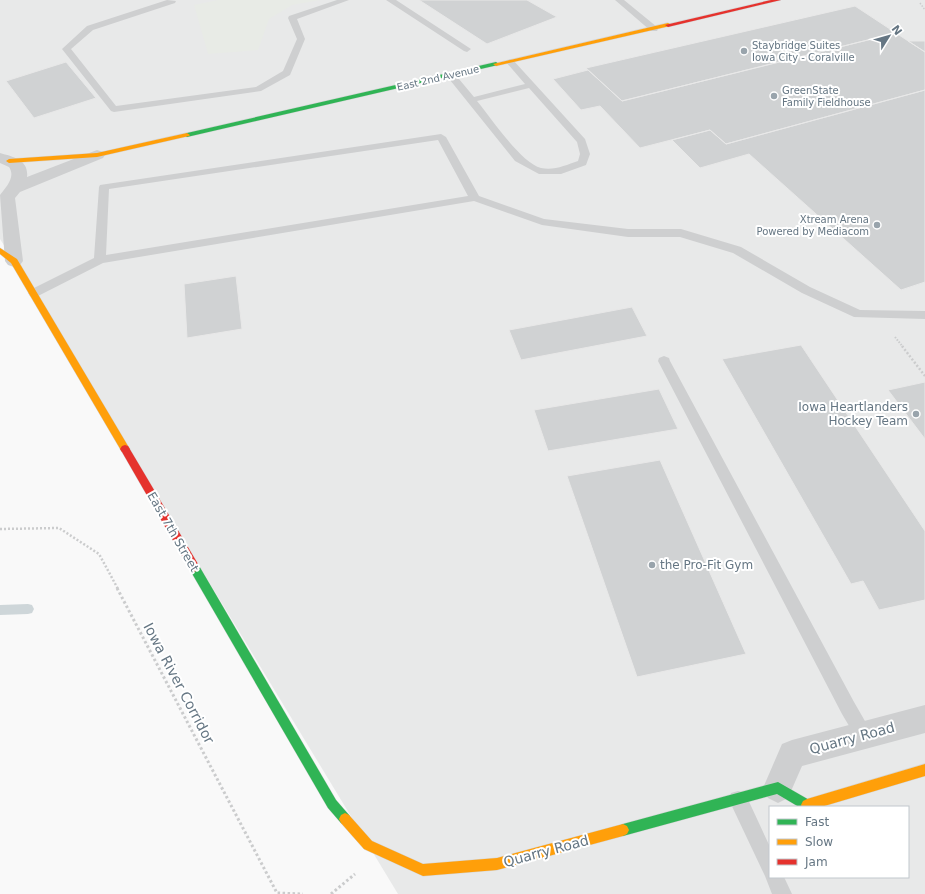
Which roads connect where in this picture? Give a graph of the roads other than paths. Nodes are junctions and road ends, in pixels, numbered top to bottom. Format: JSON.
{"nodes":[{"id":1,"x":174,"y":0,"type":"edge"},
{"id":2,"x":345,"y":0,"type":"edge"},
{"id":3,"x":390,"y":0,"type":"edge"},
{"id":4,"x":619,"y":0,"type":"edge"},
{"id":5,"x":778,"y":0,"type":"edge"},
{"id":6,"x":654,"y":29,"type":"junction"},
{"id":7,"x":467,"y":49,"type":"dead end"},
{"id":8,"x":510,"y":62,"type":"junction"},
{"id":9,"x":451,"y":75,"type":"junction"},
{"id":10,"x":531,"y":85,"type":"junction"},
{"id":11,"x":472,"y":100,"type":"junction"},
{"id":12,"x":97,"y":154,"type":"junction"},
{"id":13,"x":4,"y":159,"type":"edge"},
{"id":14,"x":7,"y":195,"type":"edge"},
{"id":15,"x":475,"y":198,"type":"junction"},
{"id":16,"x":0,"y":250,"type":"edge"},
{"id":17,"x":14,"y":260,"type":"junction"},
{"id":18,"x":100,"y":260,"type":"junction"},
{"id":19,"x":34,"y":293,"type":"junction"},
{"id":20,"x":925,"y":315,"type":"edge"},
{"id":21,"x":664,"y":361,"type":"dead end"},
{"id":22,"x":925,"y":719,"type":"edge"},
{"id":23,"x":864,"y":735,"type":"junction"},
{"id":24,"x":925,"y":770,"type":"edge"},
{"id":25,"x":778,"y":788,"type":"junction"},
{"id":26,"x":738,"y":800,"type":"junction"},
{"id":27,"x":332,"y":804,"type":"joint"},
{"id":28,"x":769,"y":866,"type":"edge"},
{"id":29,"x":774,"y":878,"type":"edge"},
{"id":30,"x":782,"y":894,"type":"edge"}],
"edges":[{"from":1,"to":2,"type":"lane"},
{"from":3,"to":7,"type":"lane"},
{"from":4,"to":6,"type":"lane"},
{"from":5,"to":6,"type":"street","name":"East 2nd Avenue"},
{"from":6,"to":8,"type":"street","name":"East 2nd Avenue"},
{"from":8,"to":9,"type":"street","name":"East 2nd Avenue"},
{"from":8,"to":10,"type":"lane"},
{"from":9,"to":11,"type":"lane"},
{"from":9,"to":12,"type":"street","name":"East 2nd Avenue"},
{"from":10,"to":11,"type":"lane"},
{"from":10,"to":11,"type":"lane"},
{"from":12,"to":13,"type":"street","name":"East 2nd Avenue"},
{"from":12,"to":14,"type":"street","name":"East 2nd Avenue"},
{"from":13,"to":14,"type":"street","name":"East 7th Street"},
{"from":14,"to":17,"type":"street","name":"East 7th Street"},
{"from":15,"to":18,"type":"lane"},
{"from":15,"to":18,"type":"lane"},
{"from":15,"to":20,"type":"lane"},
{"from":16,"to":17,"type":"street","name":"East 7th Street"},
{"from":17,"to":19,"type":"street","name":"East 7th Street"},
{"from":18,"to":19,"type":"lane"},
{"from":19,"to":27,"type":"street","name":"East 7th Street"},
{"from":21,"to":23,"type":"lane"},
{"from":22,"to":23,"type":"street","name":"Quarry Road"},
{"from":23,"to":25,"type":"street","name":"Quarry Road"},
{"from":24,"to":25,"type":"street"},
{"from":25,"to":26,"type":"street","name":"Quarry Road"},
{"from":26,"to":27,"type":"street","name":"Quarry Road"},
{"from":26,"to":28,"type":"lane"},
{"from":29,"to":30,"type":"lane"}]}
